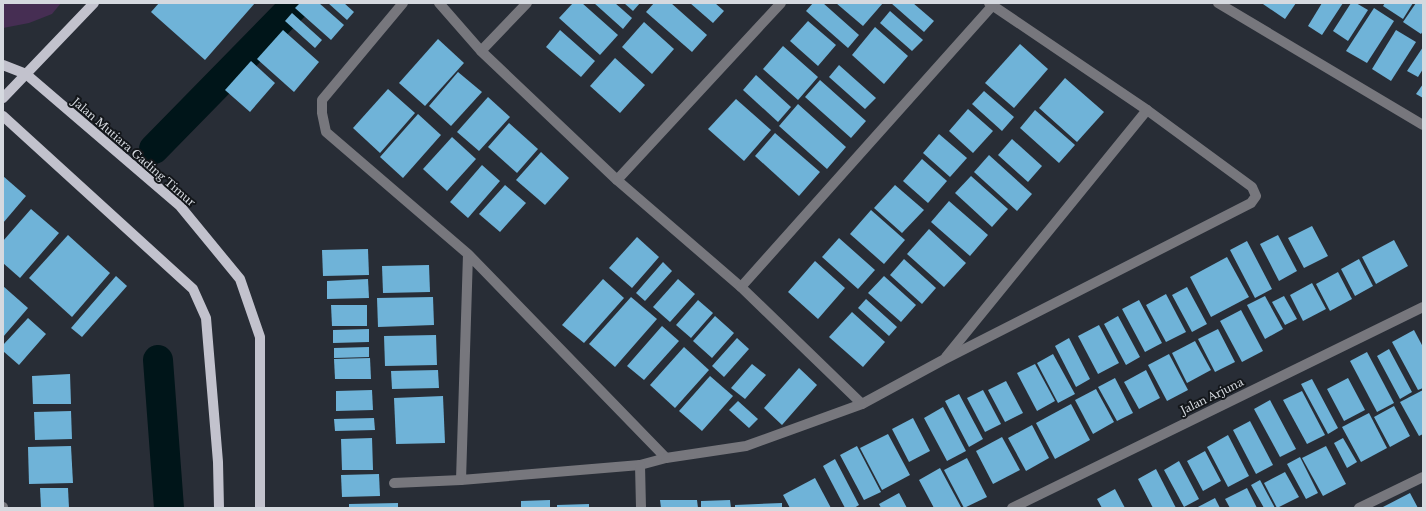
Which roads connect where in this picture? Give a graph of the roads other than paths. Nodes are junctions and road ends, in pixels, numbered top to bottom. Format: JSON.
{"nodes":[{"id":1,"x":94,"y":3,"type":"edge"},
{"id":2,"x":403,"y":3,"type":"edge"},
{"id":3,"x":439,"y":3,"type":"edge"},
{"id":4,"x":527,"y":3,"type":"edge"},
{"id":5,"x":781,"y":3,"type":"edge"},
{"id":6,"x":1218,"y":3,"type":"edge"},
{"id":7,"x":991,"y":4,"type":"edge"},
{"id":8,"x":482,"y":51,"type":"junction"},
{"id":9,"x":3,"y":65,"type":"edge"},
{"id":10,"x":26,"y":74,"type":"junction"},
{"id":11,"x":3,"y":98,"type":"edge"},
{"id":12,"x":1147,"y":110,"type":"junction"},
{"id":13,"x":3,"y":116,"type":"edge"},
{"id":14,"x":1423,"y":124,"type":"edge"},
{"id":15,"x":618,"y":180,"type":"junction"},
{"id":16,"x":468,"y":254,"type":"junction"},
{"id":17,"x":741,"y":287,"type":"junction"},
{"id":18,"x":1423,"y":306,"type":"edge"},
{"id":19,"x":943,"y":360,"type":"junction"},
{"id":20,"x":862,"y":404,"type":"junction"},
{"id":21,"x":666,"y":458,"type":"junction"},
{"id":22,"x":640,"y":465,"type":"junction"},
{"id":23,"x":1423,"y":477,"type":"edge"},
{"id":24,"x":461,"y":480,"type":"junction"},
{"id":25,"x":394,"y":483,"type":"dead end"},
{"id":26,"x":219,"y":508,"type":"edge"},
{"id":27,"x":260,"y":508,"type":"edge"},
{"id":28,"x":641,"y":508,"type":"edge"},
{"id":29,"x":1012,"y":508,"type":"edge"},
{"id":30,"x":1359,"y":508,"type":"edge"}],
"edges":[{"from":1,"to":10,"type":"main road"},
{"from":2,"to":16,"type":"street"},
{"from":3,"to":8,"type":"street"},
{"from":4,"to":8,"type":"street"},
{"from":5,"to":15,"type":"street"},
{"from":6,"to":14,"type":"street"},
{"from":7,"to":12,"type":"street"},
{"from":7,"to":17,"type":"street"},
{"from":8,"to":15,"type":"street"},
{"from":9,"to":10,"type":"main road","name":"Jalan Mutiara Gading Timur"},
{"from":10,"to":11,"type":"main road"},
{"from":10,"to":27,"type":"main road","name":"Jalan Mutiara Gading Timur"},
{"from":12,"to":19,"type":"street"},
{"from":12,"to":19,"type":"street"},
{"from":13,"to":26,"type":"main road"},
{"from":15,"to":17,"type":"street"},
{"from":16,"to":21,"type":"street"},
{"from":16,"to":24,"type":"street"},
{"from":17,"to":20,"type":"street"},
{"from":18,"to":29,"type":"street","name":"Jalan Arjuna"},
{"from":19,"to":20,"type":"street"},
{"from":20,"to":21,"type":"street"},
{"from":21,"to":22,"type":"street"},
{"from":22,"to":24,"type":"street"},
{"from":22,"to":28,"type":"street"},
{"from":23,"to":30,"type":"street"},
{"from":24,"to":25,"type":"street"}]}
